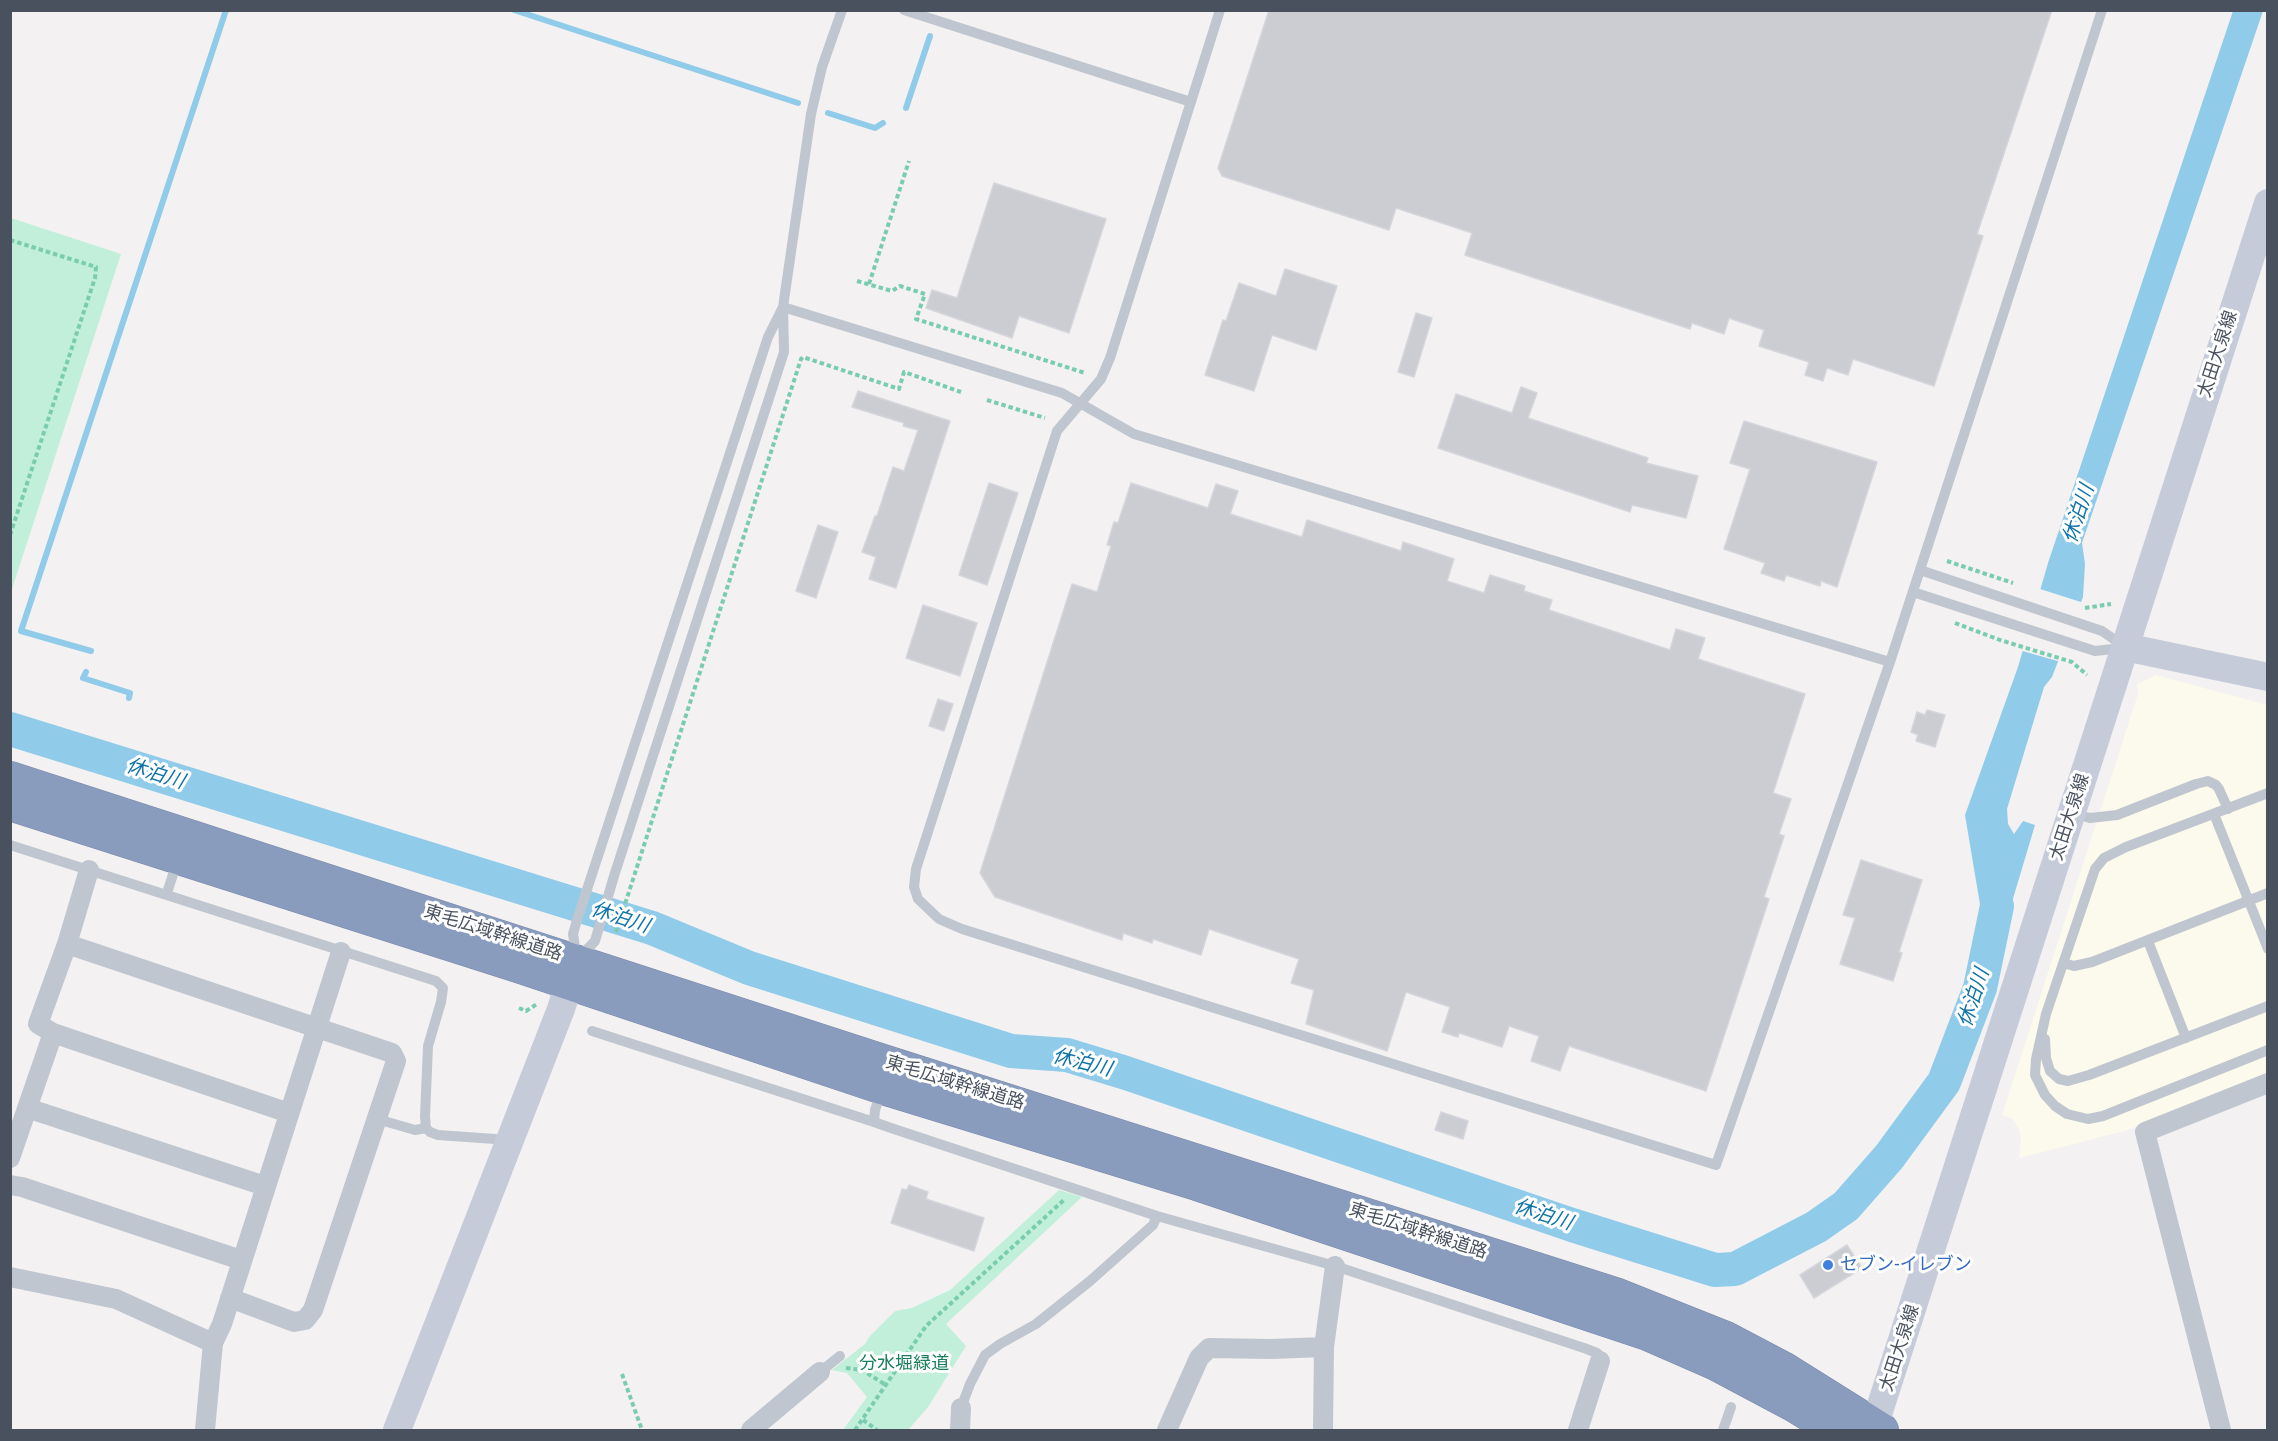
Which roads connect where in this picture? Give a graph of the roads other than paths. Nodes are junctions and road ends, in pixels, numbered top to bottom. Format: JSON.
{"nodes":[{"id":1,"x":842,"y":10,"type":"edge"},
{"id":2,"x":904,"y":10,"type":"edge"},
{"id":3,"x":1220,"y":10,"type":"edge"},
{"id":4,"x":2102,"y":10,"type":"edge"},
{"id":5,"x":1191,"y":102,"type":"junction"},
{"id":6,"x":2268,"y":203,"type":"edge"},
{"id":7,"x":783,"y":307,"type":"junction"},
{"id":8,"x":1081,"y":405,"type":"junction"},
{"id":9,"x":1920,"y":570,"type":"junction"},
{"id":10,"x":1913,"y":592,"type":"junction"},
{"id":11,"x":2125,"y":647,"type":"junction"},
{"id":12,"x":1890,"y":662,"type":"junction"},
{"id":13,"x":2268,"y":677,"type":"edge"},
{"id":14,"x":10,"y":778,"type":"edge"},
{"id":15,"x":2268,"y":793,"type":"edge"},
{"id":16,"x":10,"y":804,"type":"edge"},
{"id":17,"x":2228,"y":808,"type":"junction"},
{"id":18,"x":2072,"y":813,"type":"junction"},
{"id":19,"x":2214,"y":814,"type":"junction"},
{"id":20,"x":10,"y":845,"type":"edge"},
{"id":21,"x":179,"y":859,"type":"junction"},
{"id":22,"x":89,"y":870,"type":"junction"},
{"id":23,"x":167,"y":893,"type":"junction"},
{"id":24,"x":2268,"y":893,"type":"edge"},
{"id":25,"x":2248,"y":901,"type":"junction"},
{"id":26,"x":2148,"y":941,"type":"junction"},
{"id":27,"x":67,"y":944,"type":"junction"},
{"id":28,"x":2268,"y":949,"type":"edge"},
{"id":29,"x":341,"y":952,"type":"junction"},
{"id":30,"x":2063,"y":963,"type":"junction"},
{"id":31,"x":573,"y":973,"type":"junction"},
{"id":32,"x":2268,"y":1006,"type":"edge"},
{"id":33,"x":2044,"y":1026,"type":"junction"},
{"id":34,"x":317,"y":1028,"type":"junction"},
{"id":35,"x":592,"y":1031,"type":"dead end"},
{"id":36,"x":53,"y":1033,"type":"junction"},
{"id":37,"x":2186,"y":1038,"type":"junction"},
{"id":38,"x":2268,"y":1050,"type":"edge"},
{"id":39,"x":883,"y":1088,"type":"junction"},
{"id":40,"x":2267,"y":1088,"type":"edge"},
{"id":41,"x":27,"y":1108,"type":"junction"},
{"id":42,"x":289,"y":1113,"type":"junction"},
{"id":43,"x":377,"y":1119,"type":"junction"},
{"id":44,"x":874,"y":1122,"type":"junction"},
{"id":45,"x":426,"y":1128,"type":"junction"},
{"id":46,"x":510,"y":1140,"type":"junction"},
{"id":47,"x":10,"y":1158,"type":"edge"},
{"id":48,"x":10,"y":1185,"type":"edge"},
{"id":49,"x":265,"y":1186,"type":"junction"},
{"id":50,"x":1157,"y":1216,"type":"junction"},
{"id":51,"x":241,"y":1260,"type":"junction"},
{"id":52,"x":1335,"y":1266,"type":"junction"},
{"id":53,"x":10,"y":1277,"type":"edge"},
{"id":54,"x":230,"y":1298,"type":"junction"},
{"id":55,"x":213,"y":1343,"type":"junction"},
{"id":56,"x":1324,"y":1347,"type":"junction"},
{"id":57,"x":840,"y":1356,"type":"dead end"},
{"id":58,"x":1600,"y":1361,"type":"joint"},
{"id":59,"x":824,"y":1369,"type":"joint"},
{"id":60,"x":961,"y":1407,"type":"joint"},
{"id":61,"x":1731,"y":1407,"type":"dead end"},
{"id":62,"x":1876,"y":1429,"type":"edge"},
{"id":63,"x":205,"y":1431,"type":"edge"},
{"id":64,"x":397,"y":1431,"type":"edge"},
{"id":65,"x":751,"y":1431,"type":"edge"},
{"id":66,"x":960,"y":1431,"type":"edge"},
{"id":67,"x":1167,"y":1431,"type":"edge"},
{"id":68,"x":1323,"y":1431,"type":"edge"},
{"id":69,"x":1578,"y":1431,"type":"edge"},
{"id":70,"x":1723,"y":1431,"type":"edge"},
{"id":71,"x":1834,"y":1431,"type":"edge"},
{"id":72,"x":2221,"y":1431,"type":"edge"}],
"edges":[{"from":1,"to":7,"type":"lane"},
{"from":2,"to":5,"type":"lane"},
{"from":3,"to":5,"type":"lane"},
{"from":4,"to":9,"type":"lane"},
{"from":5,"to":8,"type":"lane"},
{"from":6,"to":11,"type":"main road","name":"太田大泉線"},
{"from":7,"to":8,"type":"lane"},
{"from":7,"to":31,"type":"lane"},
{"from":7,"to":31,"type":"lane"},
{"from":8,"to":12,"type":"lane"},
{"from":8,"to":12,"type":"lane"},
{"from":9,"to":10,"type":"lane"},
{"from":9,"to":11,"type":"lane"},
{"from":10,"to":11,"type":"lane"},
{"from":10,"to":12,"type":"lane"},
{"from":11,"to":13,"type":"main road"},
{"from":11,"to":18,"type":"main road","name":"太田大泉線"},
{"from":14,"to":31,"type":"highway","name":"東毛広域幹線道路"},
{"from":15,"to":17,"type":"lane"},
{"from":16,"to":21,"type":"highway","name":"東毛広域幹線道路"},
{"from":17,"to":18,"type":"lane"},
{"from":17,"to":19,"type":"lane"},
{"from":18,"to":62,"type":"main road","name":"太田大泉線"},
{"from":19,"to":25,"type":"lane"},
{"from":19,"to":30,"type":"lane"},
{"from":20,"to":22,"type":"lane"},
{"from":21,"to":23,"type":"lane"},
{"from":21,"to":31,"type":"highway","name":"東毛広域幹線道路"},
{"from":22,"to":23,"type":"lane"},
{"from":22,"to":27,"type":"street"},
{"from":23,"to":29,"type":"lane"},
{"from":24,"to":25,"type":"lane"},
{"from":25,"to":26,"type":"lane"},
{"from":25,"to":28,"type":"lane"},
{"from":26,"to":30,"type":"lane"},
{"from":26,"to":37,"type":"lane"},
{"from":27,"to":34,"type":"street"},
{"from":27,"to":36,"type":"street"},
{"from":29,"to":34,"type":"street"},
{"from":29,"to":45,"type":"lane"},
{"from":30,"to":33,"type":"lane"},
{"from":31,"to":39,"type":"highway","name":"東毛広域幹線道路"},
{"from":31,"to":46,"type":"main road"},
{"from":31,"to":62,"type":"highway","name":"東毛広域幹線道路"},
{"from":32,"to":37,"type":"lane"},
{"from":33,"to":37,"type":"lane"},
{"from":33,"to":38,"type":"lane"},
{"from":34,"to":42,"type":"street"},
{"from":34,"to":43,"type":"street"},
{"from":35,"to":44,"type":"lane"},
{"from":36,"to":41,"type":"street"},
{"from":36,"to":42,"type":"street"},
{"from":39,"to":44,"type":"lane"},
{"from":39,"to":71,"type":"highway","name":"東毛広域幹線道路"},
{"from":40,"to":72,"type":"street"},
{"from":41,"to":47,"type":"street"},
{"from":41,"to":49,"type":"street"},
{"from":42,"to":49,"type":"street"},
{"from":43,"to":45,"type":"lane"},
{"from":43,"to":54,"type":"street"},
{"from":44,"to":50,"type":"lane"},
{"from":45,"to":46,"type":"lane"},
{"from":46,"to":64,"type":"main road"},
{"from":48,"to":51,"type":"street"},
{"from":49,"to":51,"type":"street"},
{"from":50,"to":52,"type":"lane"},
{"from":50,"to":60,"type":"lane"},
{"from":51,"to":54,"type":"street"},
{"from":52,"to":56,"type":"street"},
{"from":52,"to":58,"type":"lane"},
{"from":53,"to":55,"type":"street"},
{"from":54,"to":55,"type":"street"},
{"from":55,"to":63,"type":"street"},
{"from":56,"to":67,"type":"street"},
{"from":56,"to":68,"type":"street"},
{"from":57,"to":59,"type":"lane"},
{"from":58,"to":69,"type":"street"},
{"from":59,"to":65,"type":"street"},
{"from":60,"to":66,"type":"street"},
{"from":61,"to":70,"type":"lane"}]}
